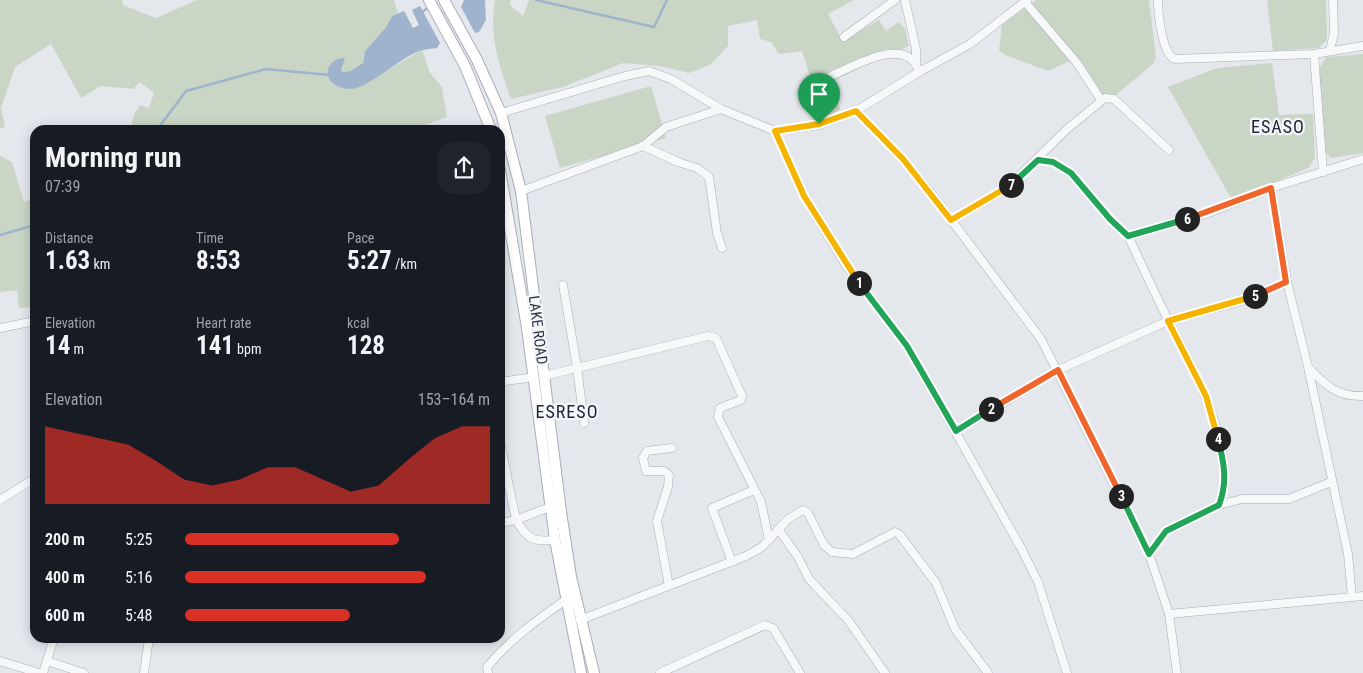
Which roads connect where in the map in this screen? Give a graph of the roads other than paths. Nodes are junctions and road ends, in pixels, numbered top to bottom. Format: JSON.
{"nodes":[{"id":1,"x":444,"y":0,"type":"edge"},
{"id":2,"x":895,"y":0,"type":"edge"},
{"id":3,"x":905,"y":0,"type":"edge"},
{"id":4,"x":1158,"y":0,"type":"edge"},
{"id":5,"x":1333,"y":0,"type":"edge"},
{"id":6,"x":429,"y":1,"type":"edge"},
{"id":7,"x":1026,"y":1,"type":"edge"},
{"id":8,"x":844,"y":36,"type":"dead end"},
{"id":9,"x":1363,"y":46,"type":"edge"},
{"id":10,"x":1330,"y":50,"type":"junction"},
{"id":11,"x":1314,"y":54,"type":"junction"},
{"id":12,"x":916,"y":62,"type":"junction"},
{"id":13,"x":918,"y":72,"type":"junction"},
{"id":14,"x":1101,"y":100,"type":"junction"},
{"id":15,"x":721,"y":109,"type":"junction"},
{"id":16,"x":856,"y":111,"type":"junction"},
{"id":17,"x":501,"y":113,"type":"junction"},
{"id":18,"x":819,"y":124,"type":"junction"},
{"id":19,"x":489,"y":125,"type":"edge"},
{"id":20,"x":504,"y":125,"type":"edge"},
{"id":21,"x":505,"y":129,"type":"edge"},
{"id":22,"x":775,"y":131,"type":"junction"},
{"id":23,"x":643,"y":146,"type":"junction"},
{"id":24,"x":1169,"y":150,"type":"dead end"},
{"id":25,"x":1363,"y":159,"type":"edge"},
{"id":26,"x":1038,"y":160,"type":"junction"},
{"id":27,"x":1323,"y":172,"type":"junction"},
{"id":28,"x":1271,"y":188,"type":"junction"},
{"id":29,"x":521,"y":191,"type":"junction"},
{"id":30,"x":505,"y":196,"type":"edge"},
{"id":31,"x":951,"y":220,"type":"junction"},
{"id":32,"x":1128,"y":236,"type":"junction"},
{"id":33,"x":722,"y":248,"type":"dead end"},
{"id":34,"x":1286,"y":282,"type":"junction"},
{"id":35,"x":563,"y":285,"type":"dead end"},
{"id":36,"x":1168,"y":321,"type":"junction"},
{"id":37,"x":30,"y":322,"type":"edge"},
{"id":38,"x":0,"y":328,"type":"edge"},
{"id":39,"x":577,"y":366,"type":"junction"},
{"id":40,"x":1308,"y":367,"type":"junction"},
{"id":41,"x":1058,"y":370,"type":"junction"},
{"id":42,"x":539,"y":376,"type":"junction"},
{"id":43,"x":505,"y":381,"type":"edge"},
{"id":44,"x":1363,"y":396,"type":"edge"},
{"id":45,"x":584,"y":423,"type":"dead end"},
{"id":46,"x":956,"y":431,"type":"junction"},
{"id":47,"x":672,"y":448,"type":"dead end"},
{"id":48,"x":505,"y":466,"type":"edge"},
{"id":49,"x":30,"y":481,"type":"edge"},
{"id":50,"x":1332,"y":482,"type":"junction"},
{"id":51,"x":754,"y":490,"type":"junction"},
{"id":52,"x":0,"y":500,"type":"edge"},
{"id":53,"x":1219,"y":505,"type":"junction"},
{"id":54,"x":550,"y":508,"type":"junction"},
{"id":55,"x":516,"y":520,"type":"junction"},
{"id":56,"x":505,"y":522,"type":"edge"},
{"id":57,"x":778,"y":529,"type":"junction"},
{"id":58,"x":554,"y":540,"type":"junction"},
{"id":59,"x":769,"y":540,"type":"junction"},
{"id":60,"x":1149,"y":554,"type":"junction"},
{"id":61,"x":732,"y":562,"type":"junction"},
{"id":62,"x":668,"y":586,"type":"junction"},
{"id":63,"x":1363,"y":596,"type":"edge"},
{"id":64,"x":1352,"y":597,"type":"junction"},
{"id":65,"x":566,"y":599,"type":"junction"},
{"id":66,"x":1169,"y":614,"type":"junction"},
{"id":67,"x":580,"y":620,"type":"junction"},
{"id":68,"x":52,"y":643,"type":"edge"},
{"id":69,"x":148,"y":643,"type":"edge"},
{"id":70,"x":0,"y":661,"type":"edge"},
{"id":71,"x":47,"y":661,"type":"junction"},
{"id":72,"x":666,"y":672,"type":"edge"},
{"id":73,"x":41,"y":673,"type":"edge"},
{"id":74,"x":84,"y":673,"type":"edge"},
{"id":75,"x":144,"y":673,"type":"edge"},
{"id":76,"x":488,"y":673,"type":"edge"},
{"id":77,"x":581,"y":673,"type":"edge"},
{"id":78,"x":594,"y":673,"type":"edge"},
{"id":79,"x":800,"y":673,"type":"edge"},
{"id":80,"x":886,"y":673,"type":"edge"},
{"id":81,"x":988,"y":673,"type":"edge"},
{"id":82,"x":1067,"y":673,"type":"edge"},
{"id":83,"x":1177,"y":673,"type":"edge"}],
"edges":[{"from":1,"to":17,"type":"main road","name":"LAKE ROAD"},
{"from":2,"to":8,"type":"street"},
{"from":3,"to":12,"type":"street"},
{"from":4,"to":11,"type":"street"},
{"from":5,"to":10,"type":"street"},
{"from":6,"to":19,"type":"main road"},
{"from":7,"to":13,"type":"street"},
{"from":7,"to":14,"type":"street"},
{"from":9,"to":10,"type":"street"},
{"from":10,"to":11,"type":"street"},
{"from":11,"to":27,"type":"street"},
{"from":12,"to":13,"type":"street"},
{"from":12,"to":18,"type":"street"},
{"from":13,"to":16,"type":"street"},
{"from":14,"to":24,"type":"street"},
{"from":14,"to":26,"type":"street"},
{"from":15,"to":17,"type":"street"},
{"from":15,"to":22,"type":"street"},
{"from":15,"to":23,"type":"street"},
{"from":16,"to":18,"type":"street"},
{"from":16,"to":31,"type":"street"},
{"from":17,"to":20,"type":"main road","name":"LAKE ROAD"},
{"from":18,"to":22,"type":"street"},
{"from":21,"to":29,"type":"main road","name":"LAKE ROAD"},
{"from":22,"to":46,"type":"street"},
{"from":23,"to":29,"type":"street"},
{"from":23,"to":33,"type":"street"},
{"from":25,"to":27,"type":"street"},
{"from":26,"to":31,"type":"street"},
{"from":26,"to":32,"type":"street"},
{"from":27,"to":28,"type":"street"},
{"from":28,"to":32,"type":"street"},
{"from":28,"to":34,"type":"street"},
{"from":29,"to":42,"type":"main road","name":"LAKE ROAD"},
{"from":30,"to":42,"type":"main road","name":"LAKE ROAD"},
{"from":31,"to":41,"type":"street"},
{"from":32,"to":36,"type":"street"},
{"from":34,"to":36,"type":"street"},
{"from":34,"to":40,"type":"street"},
{"from":35,"to":39,"type":"street"},
{"from":36,"to":41,"type":"street"},
{"from":36,"to":53,"type":"street"},
{"from":37,"to":38,"type":"street"},
{"from":39,"to":42,"type":"street"},
{"from":39,"to":45,"type":"street"},
{"from":39,"to":51,"type":"street"},
{"from":40,"to":44,"type":"street"},
{"from":40,"to":50,"type":"street"},
{"from":41,"to":46,"type":"street"},
{"from":41,"to":60,"type":"street"},
{"from":42,"to":43,"type":"street"},
{"from":42,"to":54,"type":"main road","name":"LAKE ROAD"},
{"from":42,"to":67,"type":"main road","name":"LAKE ROAD"},
{"from":46,"to":82,"type":"street"},
{"from":47,"to":62,"type":"street"},
{"from":48,"to":55,"type":"street"},
{"from":49,"to":52,"type":"street"},
{"from":50,"to":53,"type":"street"},
{"from":50,"to":64,"type":"street"},
{"from":51,"to":59,"type":"street"},
{"from":51,"to":61,"type":"street"},
{"from":53,"to":60,"type":"street"},
{"from":54,"to":55,"type":"street"},
{"from":54,"to":58,"type":"main road","name":"LAKE ROAD"},
{"from":55,"to":56,"type":"street"},
{"from":55,"to":58,"type":"street"},
{"from":57,"to":59,"type":"street"},
{"from":57,"to":80,"type":"street"},
{"from":57,"to":81,"type":"street"},
{"from":58,"to":65,"type":"main road","name":"LAKE ROAD"},
{"from":59,"to":61,"type":"street"},
{"from":60,"to":66,"type":"street"},
{"from":61,"to":62,"type":"street"},
{"from":62,"to":67,"type":"street"},
{"from":63,"to":64,"type":"street"},
{"from":64,"to":66,"type":"street"},
{"from":65,"to":76,"type":"street"},
{"from":65,"to":77,"type":"main road","name":"LAKE ROAD"},
{"from":66,"to":83,"type":"street"},
{"from":67,"to":78,"type":"main road","name":"LAKE ROAD"},
{"from":68,"to":71,"type":"street"},
{"from":69,"to":75,"type":"street"},
{"from":70,"to":73,"type":"street"},
{"from":71,"to":73,"type":"street"},
{"from":71,"to":74,"type":"street"},
{"from":72,"to":79,"type":"street"}]}
